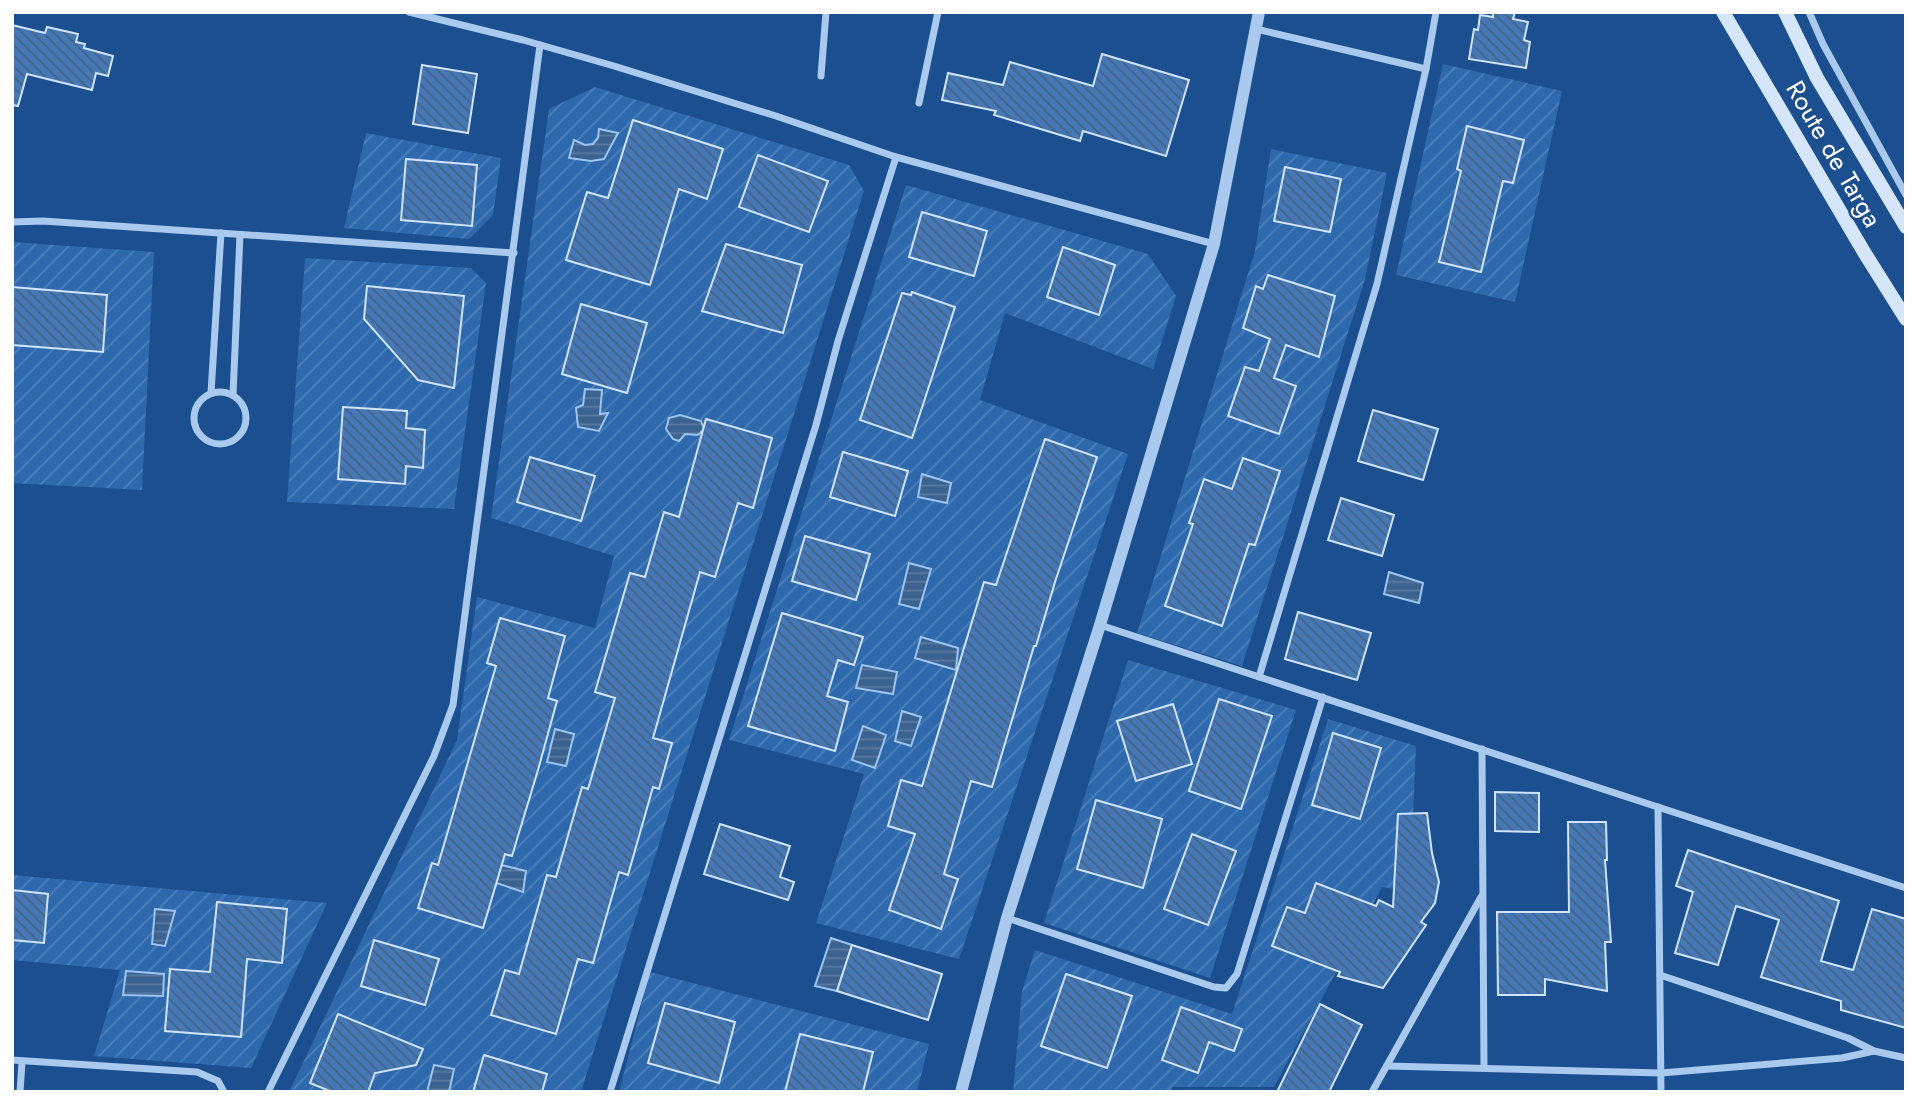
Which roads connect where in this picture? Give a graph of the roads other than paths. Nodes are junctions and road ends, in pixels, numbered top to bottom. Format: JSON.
{"nodes":[{"id":1,"x":409,"y":12,"type":"edge"},
{"id":2,"x":826,"y":12,"type":"edge"},
{"id":3,"x":938,"y":12,"type":"edge"},
{"id":4,"x":1259,"y":12,"type":"edge"},
{"id":5,"x":1436,"y":12,"type":"edge"},
{"id":6,"x":1723,"y":12,"type":"edge"},
{"id":7,"x":1785,"y":12,"type":"edge"},
{"id":8,"x":1809,"y":12,"type":"edge"},
{"id":9,"x":1256,"y":29,"type":"junction"},
{"id":10,"x":540,"y":45,"type":"junction"},
{"id":11,"x":1426,"y":69,"type":"junction"},
{"id":12,"x":821,"y":76,"type":"dead end"},
{"id":13,"x":919,"y":103,"type":"dead end"},
{"id":14,"x":896,"y":157,"type":"junction"},
{"id":15,"x":1906,"y":195,"type":"edge"},
{"id":16,"x":12,"y":222,"type":"edge"},
{"id":17,"x":1906,"y":227,"type":"edge"},
{"id":18,"x":221,"y":233,"type":"junction"},
{"id":19,"x":240,"y":235,"type":"junction"},
{"id":20,"x":1214,"y":244,"type":"junction"},
{"id":21,"x":513,"y":254,"type":"junction"},
{"id":22,"x":1906,"y":318,"type":"edge"},
{"id":23,"x":211,"y":393,"type":"junction"},
{"id":24,"x":233,"y":395,"type":"junction"},
{"id":25,"x":1100,"y":625,"type":"junction"},
{"id":26,"x":1259,"y":677,"type":"junction"},
{"id":27,"x":1322,"y":697,"type":"junction"},
{"id":28,"x":1482,"y":749,"type":"junction"},
{"id":29,"x":1658,"y":807,"type":"junction"},
{"id":30,"x":1906,"y":888,"type":"edge"},
{"id":31,"x":1481,"y":897,"type":"junction"},
{"id":32,"x":1007,"y":918,"type":"junction"},
{"id":33,"x":1660,"y":975,"type":"junction"},
{"id":34,"x":1874,"y":1051,"type":"junction"},
{"id":35,"x":1906,"y":1058,"type":"edge"},
{"id":36,"x":12,"y":1060,"type":"edge"},
{"id":37,"x":22,"y":1062,"type":"junction"},
{"id":38,"x":1387,"y":1066,"type":"junction"},
{"id":39,"x":1484,"y":1067,"type":"junction"},
{"id":40,"x":1661,"y":1073,"type":"junction"},
{"id":41,"x":20,"y":1092,"type":"edge"},
{"id":42,"x":224,"y":1092,"type":"edge"},
{"id":43,"x":268,"y":1092,"type":"edge"},
{"id":44,"x":610,"y":1092,"type":"edge"},
{"id":45,"x":961,"y":1092,"type":"edge"},
{"id":46,"x":1372,"y":1092,"type":"edge"},
{"id":47,"x":1661,"y":1092,"type":"edge"}],
"edges":[{"from":1,"to":10,"type":"street"},
{"from":2,"to":12,"type":"street"},
{"from":3,"to":13,"type":"street"},
{"from":4,"to":9,"type":"street"},
{"from":5,"to":11,"type":"street"},
{"from":6,"to":22,"type":"main road","name":"Route de Targa"},
{"from":7,"to":17,"type":"main road","name":"Route de Targa"},
{"from":8,"to":15,"type":"street"},
{"from":9,"to":11,"type":"street"},
{"from":9,"to":20,"type":"street"},
{"from":10,"to":14,"type":"street"},
{"from":10,"to":21,"type":"street"},
{"from":11,"to":26,"type":"street"},
{"from":14,"to":20,"type":"street"},
{"from":14,"to":44,"type":"street"},
{"from":16,"to":18,"type":"street"},
{"from":18,"to":19,"type":"street"},
{"from":18,"to":23,"type":"street"},
{"from":19,"to":21,"type":"street"},
{"from":19,"to":24,"type":"street"},
{"from":20,"to":25,"type":"street"},
{"from":21,"to":43,"type":"street"},
{"from":23,"to":24,"type":"street"},
{"from":23,"to":24,"type":"street"},
{"from":25,"to":26,"type":"street"},
{"from":25,"to":32,"type":"street"},
{"from":26,"to":27,"type":"street"},
{"from":27,"to":28,"type":"street"},
{"from":27,"to":32,"type":"street"},
{"from":28,"to":29,"type":"street"},
{"from":28,"to":31,"type":"street"},
{"from":29,"to":30,"type":"street"},
{"from":29,"to":33,"type":"street"},
{"from":31,"to":38,"type":"street"},
{"from":31,"to":39,"type":"street"},
{"from":32,"to":45,"type":"street"},
{"from":33,"to":34,"type":"street"},
{"from":33,"to":40,"type":"street"},
{"from":34,"to":35,"type":"street"},
{"from":34,"to":40,"type":"street"},
{"from":36,"to":37,"type":"street"},
{"from":37,"to":41,"type":"street"},
{"from":37,"to":42,"type":"street"},
{"from":38,"to":39,"type":"street"},
{"from":38,"to":46,"type":"street"},
{"from":39,"to":40,"type":"street"},
{"from":40,"to":47,"type":"street"}]}
